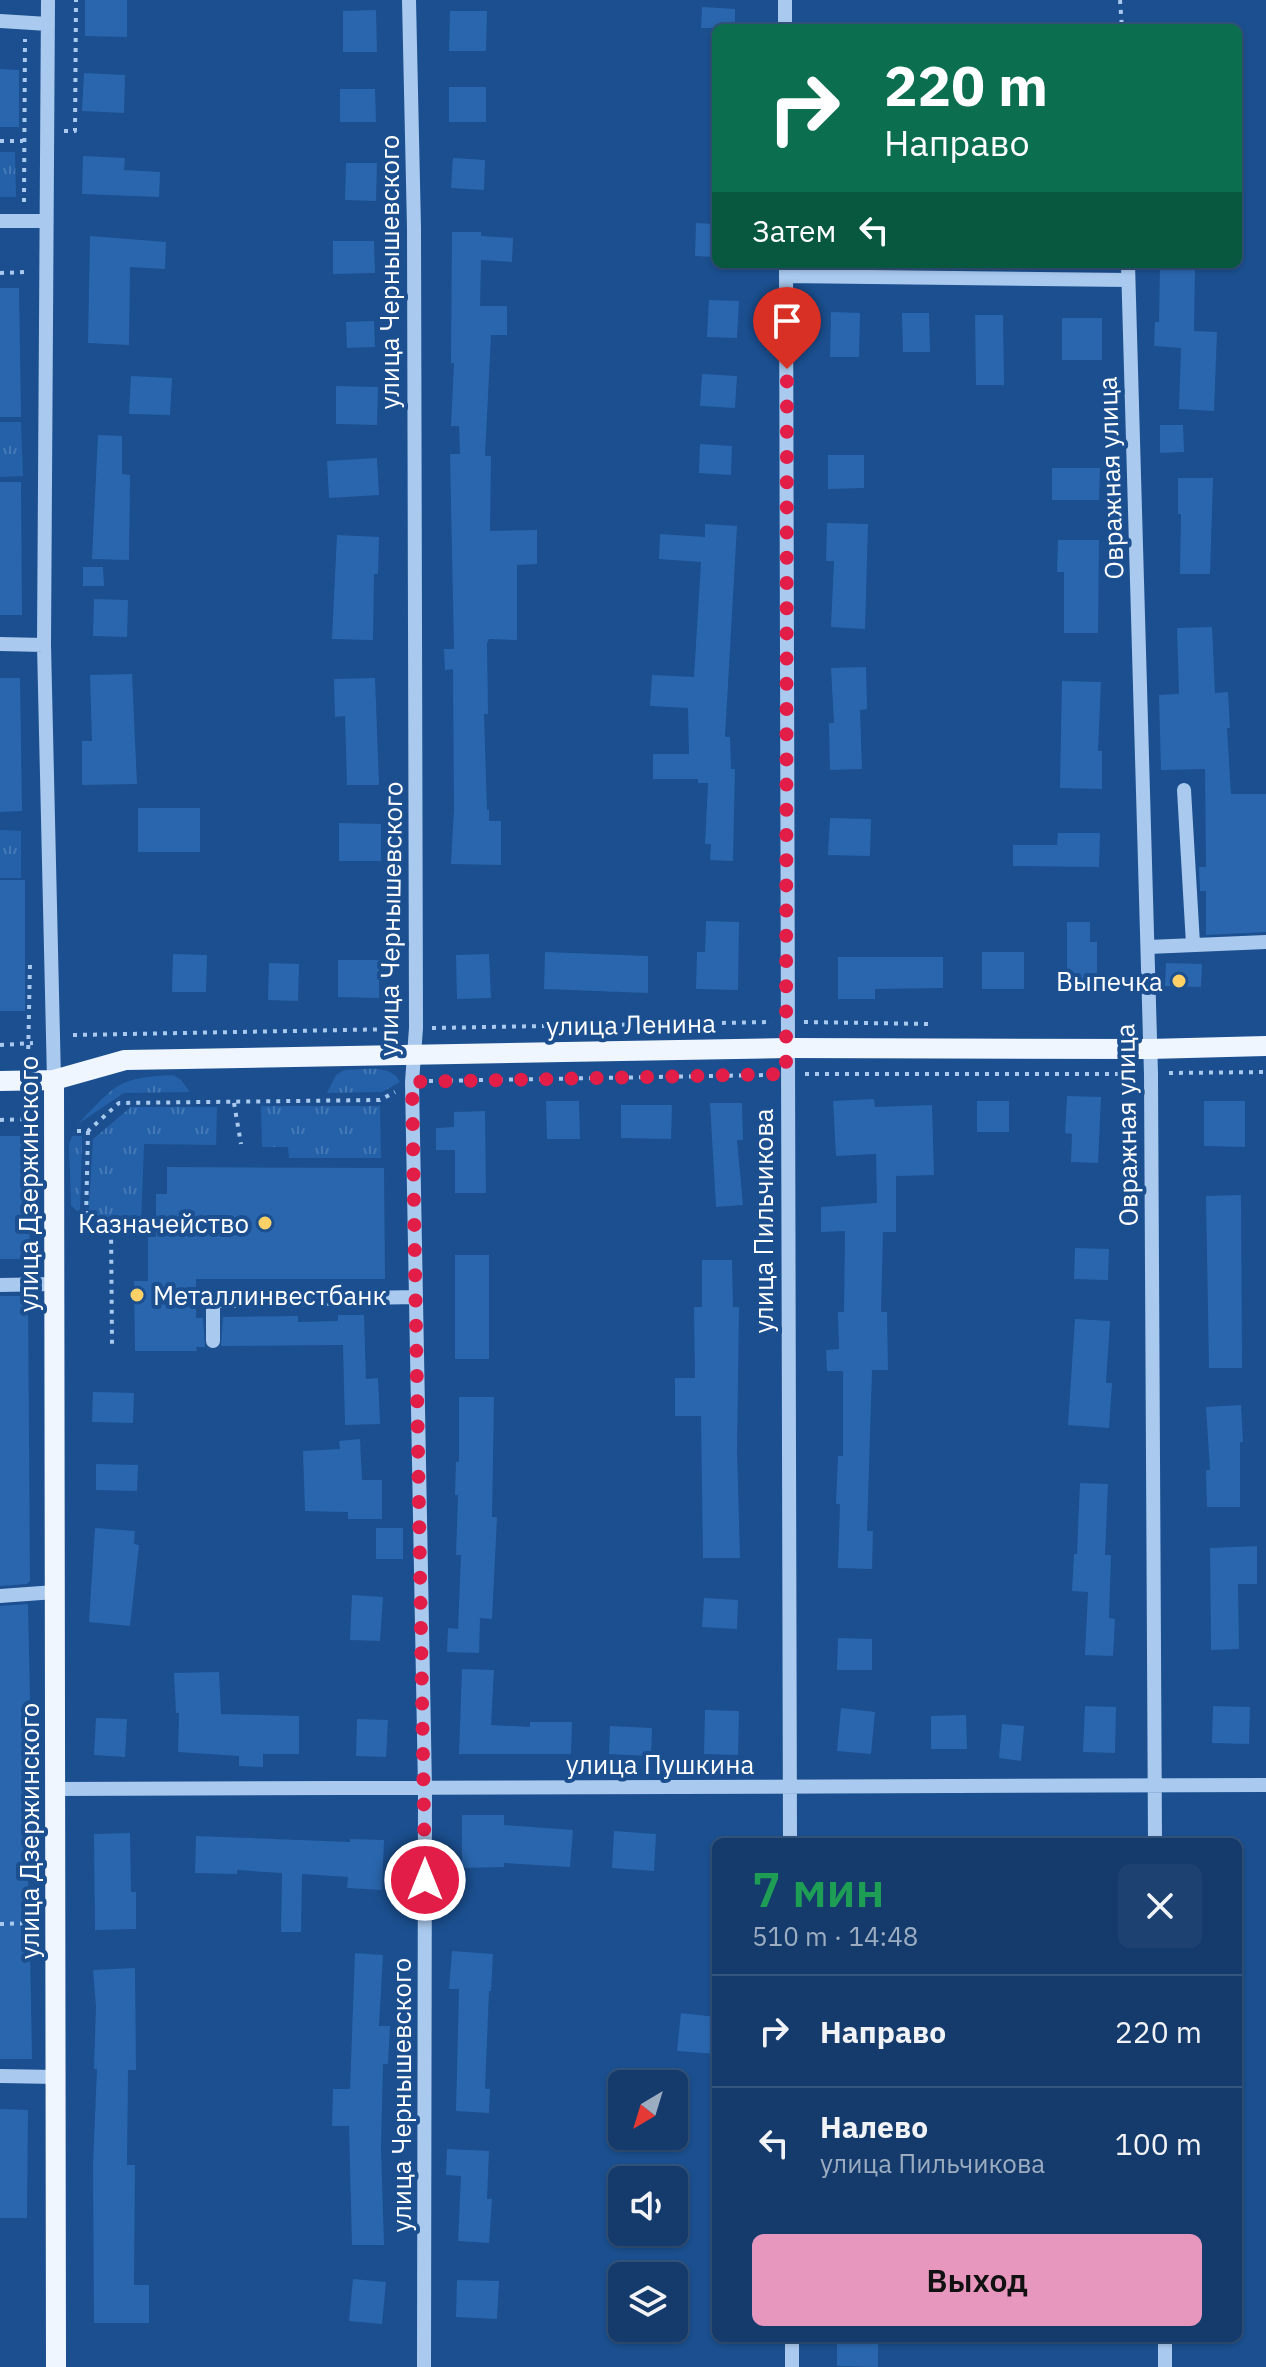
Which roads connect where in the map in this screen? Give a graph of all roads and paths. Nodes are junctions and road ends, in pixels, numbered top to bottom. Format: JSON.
{"nodes":[{"id":1,"x":48,"y":0,"type":"edge"},
{"id":2,"x":409,"y":0,"type":"edge"},
{"id":3,"x":785,"y":0,"type":"edge"},
{"id":4,"x":1120,"y":0,"type":"edge"},
{"id":5,"x":0,"y":21,"type":"edge"},
{"id":6,"x":25,"y":23,"type":"junction"},
{"id":7,"x":48,"y":24,"type":"junction"},
{"id":8,"x":785,"y":24,"type":"edge"},
{"id":9,"x":1122,"y":24,"type":"edge"},
{"id":10,"x":26,"y":130,"type":"dead end"},
{"id":11,"x":0,"y":141,"type":"edge"},
{"id":12,"x":23,"y":141,"type":"dead end"},
{"id":13,"x":0,"y":221,"type":"edge"},
{"id":14,"x":45,"y":221,"type":"junction"},
{"id":15,"x":1128,"y":268,"type":"edge"},
{"id":16,"x":786,"y":270,"type":"edge"},
{"id":17,"x":1128,"y":280,"type":"junction"},
{"id":18,"x":0,"y":644,"type":"edge"},
{"id":19,"x":44,"y":645,"type":"junction"},
{"id":20,"x":1184,"y":790,"type":"dead end"},
{"id":21,"x":1266,"y":942,"type":"edge"},
{"id":22,"x":1193,"y":944,"type":"junction"},
{"id":23,"x":1148,"y":947,"type":"junction"},
{"id":24,"x":1266,"y":1046,"type":"edge"},
{"id":25,"x":788,"y":1048,"type":"junction"},
{"id":26,"x":1149,"y":1049,"type":"junction"},
{"id":27,"x":412,"y":1053,"type":"junction"},
{"id":28,"x":1266,"y":1072,"type":"edge"},
{"id":29,"x":786,"y":1074,"type":"junction"},
{"id":30,"x":1151,"y":1074,"type":"junction"},
{"id":31,"x":54,"y":1080,"type":"junction"},
{"id":32,"x":0,"y":1081,"type":"edge"},
{"id":33,"x":412,"y":1082,"type":"junction"},
{"id":34,"x":234,"y":1103,"type":"junction"},
{"id":35,"x":88,"y":1131,"type":"junction"},
{"id":36,"x":54,"y":1132,"type":"junction"},
{"id":37,"x":241,"y":1144,"type":"dead end"},
{"id":38,"x":54,"y":1284,"type":"junction"},
{"id":39,"x":0,"y":1285,"type":"edge"},
{"id":40,"x":415,"y":1297,"type":"junction"},
{"id":41,"x":213,"y":1341,"type":"dead end"},
{"id":42,"x":112,"y":1344,"type":"dead end"},
{"id":43,"x":55,"y":1592,"type":"junction"},
{"id":44,"x":0,"y":1596,"type":"edge"},
{"id":45,"x":1154,"y":1784,"type":"junction"},
{"id":46,"x":1266,"y":1785,"type":"edge"},
{"id":47,"x":789,"y":1787,"type":"junction"},
{"id":48,"x":55,"y":1789,"type":"junction"},
{"id":49,"x":425,"y":1789,"type":"junction"},
{"id":50,"x":790,"y":1838,"type":"edge"},
{"id":51,"x":1155,"y":1838,"type":"edge"},
{"id":52,"x":36,"y":1923,"type":"dead end"},
{"id":53,"x":0,"y":1924,"type":"edge"},
{"id":54,"x":0,"y":2076,"type":"edge"},
{"id":55,"x":56,"y":2077,"type":"junction"},
{"id":56,"x":792,"y":2342,"type":"edge"},
{"id":57,"x":1165,"y":2342,"type":"edge"},
{"id":58,"x":56,"y":2367,"type":"edge"},
{"id":59,"x":424,"y":2367,"type":"edge"},
{"id":60,"x":792,"y":2367,"type":"edge"},
{"id":61,"x":1165,"y":2367,"type":"edge"}],
"edges":[{"from":1,"to":7,"type":"street","name":"улица Дзержинского"},
{"from":2,"to":27,"type":"street","name":"улица Чернышевского"},
{"from":3,"to":8,"type":"street"},
{"from":4,"to":9,"type":"path"},
{"from":5,"to":6,"type":"street"},
{"from":6,"to":7,"type":"street"},
{"from":6,"to":10,"type":"path"},
{"from":7,"to":14,"type":"street","name":"улица Дзержинского"},
{"from":11,"to":12,"type":"path"},
{"from":13,"to":14,"type":"street"},
{"from":14,"to":19,"type":"street","name":"улица Дзержинского"},
{"from":15,"to":17,"type":"street","name":"Овражная улица"},
{"from":16,"to":17,"type":"street"},
{"from":16,"to":25,"type":"street","name":"улица Пильчикова"},
{"from":17,"to":23,"type":"street","name":"Овражная улица"},
{"from":18,"to":19,"type":"street"},
{"from":19,"to":31,"type":"street","name":"улица Дзержинского"},
{"from":20,"to":22,"type":"street"},
{"from":21,"to":22,"type":"street"},
{"from":22,"to":23,"type":"street"},
{"from":23,"to":26,"type":"street","name":"Овражная улица"},
{"from":24,"to":26,"type":"main road","name":"улица Ленина"},
{"from":25,"to":26,"type":"main road","name":"улица Ленина"},
{"from":25,"to":27,"type":"main road","name":"улица Ленина"},
{"from":25,"to":29,"type":"street","name":"улица Пильчикова"},
{"from":26,"to":30,"type":"street","name":"Овражная улица"},
{"from":27,"to":31,"type":"main road","name":"улица Ленина"},
{"from":27,"to":33,"type":"street","name":"улица Чернышевского"},
{"from":28,"to":30,"type":"path"},
{"from":29,"to":30,"type":"path"},
{"from":29,"to":33,"type":"path"},
{"from":29,"to":47,"type":"street","name":"улица Пильчикова"},
{"from":30,"to":45,"type":"street","name":"Овражная улица"},
{"from":31,"to":32,"type":"main road","name":"улица Ленина"},
{"from":31,"to":36,"type":"main road","name":"улица Дзержинского"},
{"from":33,"to":34,"type":"path"},
{"from":33,"to":40,"type":"street","name":"улица Чернышевского"},
{"from":34,"to":35,"type":"path"},
{"from":34,"to":37,"type":"path"},
{"from":35,"to":36,"type":"path"},
{"from":35,"to":42,"type":"path"},
{"from":36,"to":38,"type":"main road","name":"улица Дзержинского"},
{"from":38,"to":39,"type":"street"},
{"from":38,"to":43,"type":"main road","name":"улица Дзержинского"},
{"from":40,"to":41,"type":"street"},
{"from":40,"to":49,"type":"street","name":"улица Чернышевского"},
{"from":43,"to":44,"type":"street"},
{"from":43,"to":48,"type":"main road","name":"улица Дзержинского"},
{"from":45,"to":46,"type":"street","name":"улица Пушкина"},
{"from":45,"to":47,"type":"street","name":"улица Пушкина"},
{"from":45,"to":51,"type":"street","name":"Овражная улица"},
{"from":47,"to":49,"type":"street","name":"улица Пушкина"},
{"from":47,"to":50,"type":"street","name":"улица Пильчикова"},
{"from":48,"to":49,"type":"street","name":"улица Пушкина"},
{"from":48,"to":55,"type":"main road","name":"улица Дзержинского"},
{"from":49,"to":59,"type":"street","name":"улица Чернышевского"},
{"from":52,"to":53,"type":"path"},
{"from":54,"to":55,"type":"street"},
{"from":55,"to":58,"type":"main road","name":"улица Дзержинского"},
{"from":56,"to":60,"type":"street"},
{"from":57,"to":61,"type":"street"}]}
